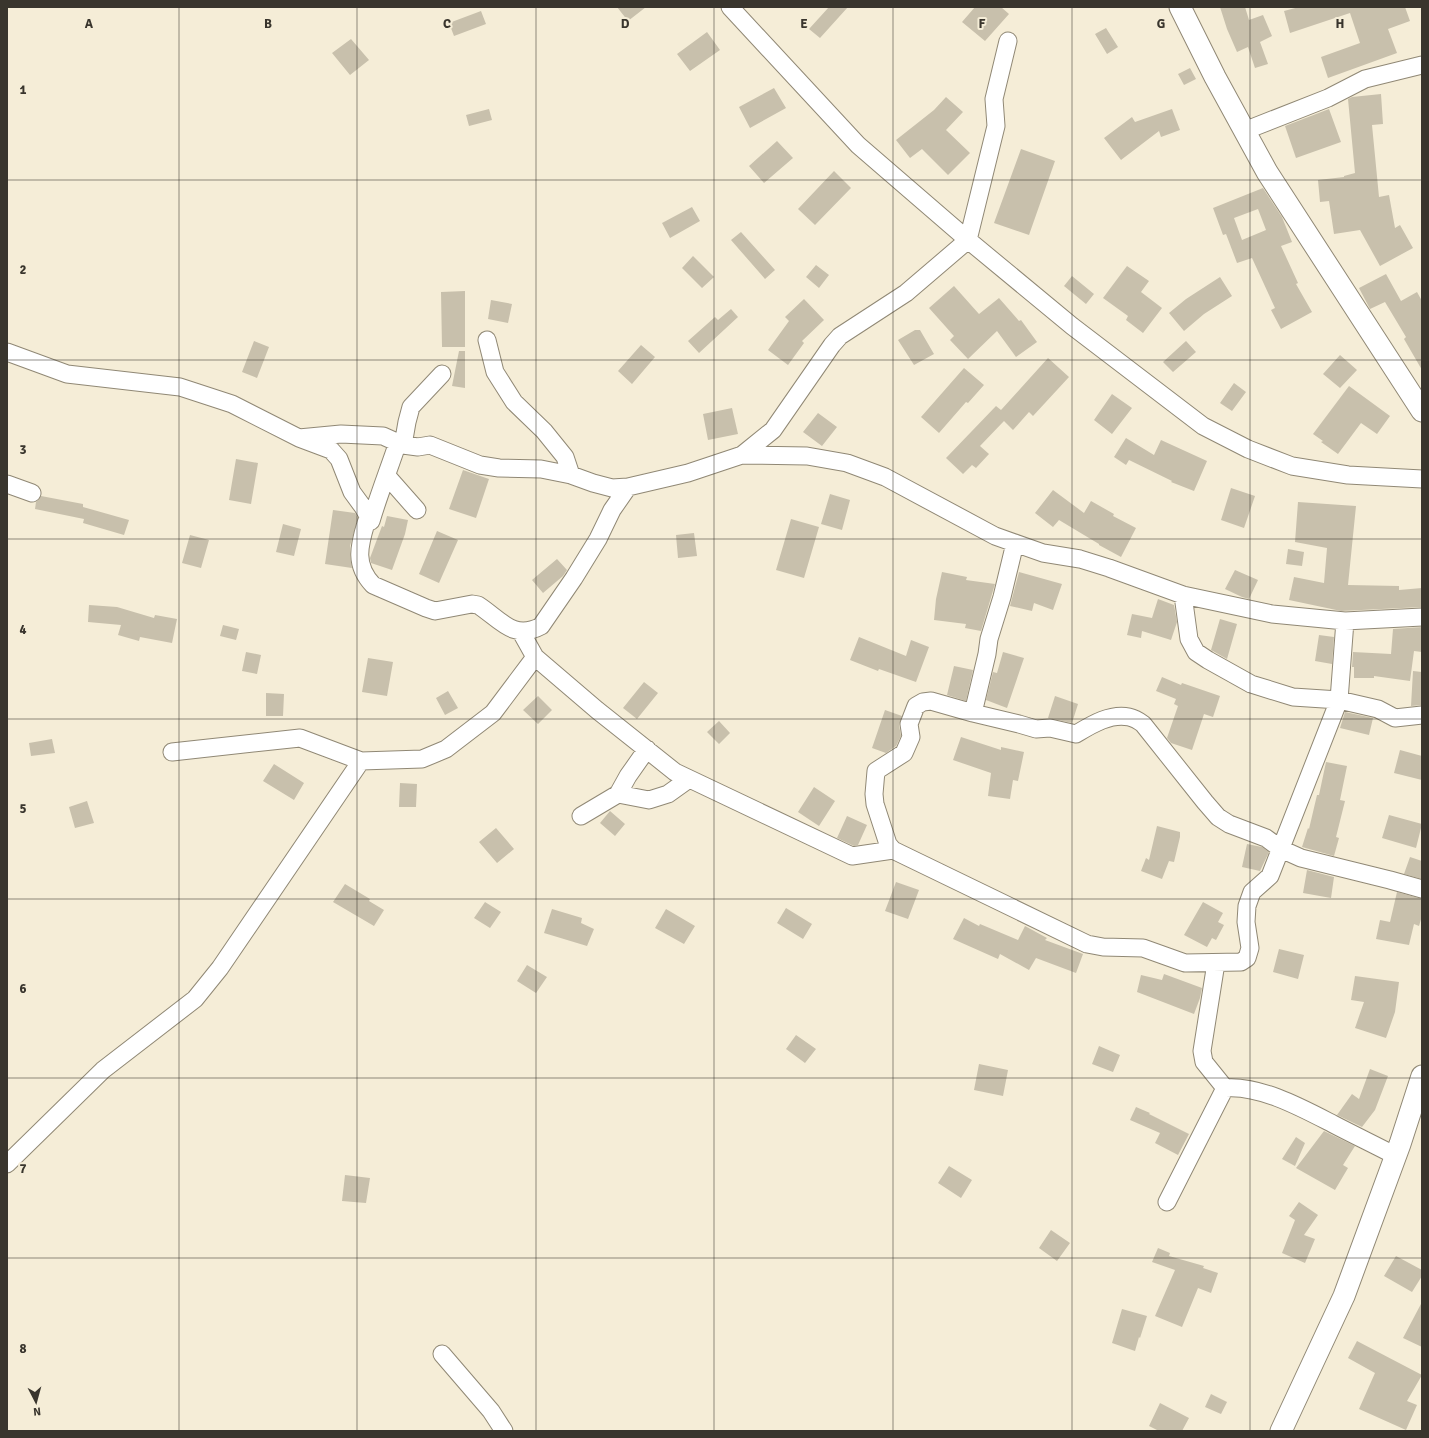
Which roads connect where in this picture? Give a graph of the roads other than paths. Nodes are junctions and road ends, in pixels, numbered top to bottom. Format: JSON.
{"nodes":[{"id":1,"x":730,"y":7,"type":"edge"},
{"id":2,"x":1180,"y":7,"type":"edge"},
{"id":3,"x":1008,"y":40,"type":"dead end"},
{"id":4,"x":1422,"y":65,"type":"edge"},
{"id":5,"x":1244,"y":131,"type":"junction"},
{"id":6,"x":968,"y":240,"type":"junction"},
{"id":7,"x":487,"y":340,"type":"dead end"},
{"id":8,"x":7,"y":352,"type":"edge"},
{"id":9,"x":442,"y":374,"type":"dead end"},
{"id":10,"x":1422,"y":411,"type":"edge"},
{"id":11,"x":773,"y":430,"type":"junction"},
{"id":12,"x":299,"y":438,"type":"junction"},
{"id":13,"x":400,"y":444,"type":"junction"},
{"id":14,"x":742,"y":455,"type":"junction"},
{"id":15,"x":779,"y":456,"type":"junction"},
{"id":16,"x":571,"y":475,"type":"junction"},
{"id":17,"x":387,"y":476,"type":"junction"},
{"id":18,"x":1422,"y":479,"type":"edge"},
{"id":19,"x":7,"y":484,"type":"edge"},
{"id":20,"x":628,"y":487,"type":"junction"},
{"id":21,"x":32,"y":493,"type":"dead end"},
{"id":22,"x":417,"y":510,"type":"dead end"},
{"id":23,"x":371,"y":521,"type":"junction"},
{"id":24,"x":1015,"y":543,"type":"junction"},
{"id":25,"x":1183,"y":595,"type":"junction"},
{"id":26,"x":1422,"y":617,"type":"edge"},
{"id":27,"x":1345,"y":621,"type":"junction"},
{"id":28,"x":521,"y":632,"type":"junction"},
{"id":29,"x":535,"y":657,"type":"junction"},
{"id":30,"x":1339,"y":700,"type":"junction"},
{"id":31,"x":973,"y":713,"type":"junction"},
{"id":32,"x":1422,"y":714,"type":"edge"},
{"id":33,"x":646,"y":749,"type":"junction"},
{"id":34,"x":172,"y":752,"type":"dead end"},
{"id":35,"x":361,"y":761,"type":"junction"},
{"id":36,"x":689,"y":778,"type":"junction"},
{"id":37,"x":618,"y":794,"type":"junction"},
{"id":38,"x":581,"y":816,"type":"dead end"},
{"id":39,"x":1281,"y":849,"type":"junction"},
{"id":40,"x":893,"y":850,"type":"junction"},
{"id":41,"x":1422,"y":889,"type":"edge"},
{"id":42,"x":1216,"y":963,"type":"junction"},
{"id":43,"x":1422,"y":1076,"type":"edge"},
{"id":44,"x":1225,"y":1088,"type":"junction"},
{"id":45,"x":1396,"y":1156,"type":"junction"},
{"id":46,"x":7,"y":1164,"type":"edge"},
{"id":47,"x":1167,"y":1202,"type":"dead end"},
{"id":48,"x":442,"y":1354,"type":"dead end"},
{"id":49,"x":504,"y":1431,"type":"edge"},
{"id":50,"x":1281,"y":1431,"type":"edge"}],
"edges":[{"from":1,"to":6,"type":"street"},
{"from":2,"to":5,"type":"street"},
{"from":3,"to":6,"type":"street"},
{"from":4,"to":5,"type":"street"},
{"from":5,"to":10,"type":"street"},
{"from":6,"to":11,"type":"street"},
{"from":6,"to":18,"type":"street"},
{"from":7,"to":16,"type":"street"},
{"from":8,"to":12,"type":"street"},
{"from":9,"to":13,"type":"street"},
{"from":11,"to":14,"type":"street"},
{"from":11,"to":15,"type":"street"},
{"from":12,"to":13,"type":"street"},
{"from":12,"to":23,"type":"street"},
{"from":13,"to":16,"type":"street"},
{"from":13,"to":17,"type":"street"},
{"from":14,"to":15,"type":"street"},
{"from":14,"to":20,"type":"street"},
{"from":15,"to":24,"type":"street"},
{"from":16,"to":20,"type":"street"},
{"from":17,"to":22,"type":"street"},
{"from":17,"to":23,"type":"street"},
{"from":19,"to":21,"type":"street"},
{"from":20,"to":28,"type":"street"},
{"from":23,"to":28,"type":"street"},
{"from":24,"to":25,"type":"street"},
{"from":24,"to":31,"type":"street"},
{"from":25,"to":27,"type":"street"},
{"from":25,"to":30,"type":"street"},
{"from":26,"to":27,"type":"street"},
{"from":27,"to":30,"type":"street"},
{"from":28,"to":29,"type":"street"},
{"from":29,"to":33,"type":"street"},
{"from":29,"to":35,"type":"street"},
{"from":30,"to":32,"type":"street"},
{"from":30,"to":39,"type":"street"},
{"from":31,"to":39,"type":"street"},
{"from":31,"to":40,"type":"street"},
{"from":33,"to":36,"type":"street"},
{"from":33,"to":37,"type":"street"},
{"from":34,"to":35,"type":"street"},
{"from":35,"to":46,"type":"street"},
{"from":36,"to":37,"type":"street"},
{"from":36,"to":40,"type":"street"},
{"from":37,"to":38,"type":"street"},
{"from":39,"to":41,"type":"street"},
{"from":39,"to":42,"type":"street"},
{"from":40,"to":42,"type":"street"},
{"from":42,"to":44,"type":"street"},
{"from":43,"to":45,"type":"street"},
{"from":44,"to":45,"type":"street"},
{"from":44,"to":47,"type":"street"},
{"from":45,"to":50,"type":"street"},
{"from":48,"to":49,"type":"street"}]}
